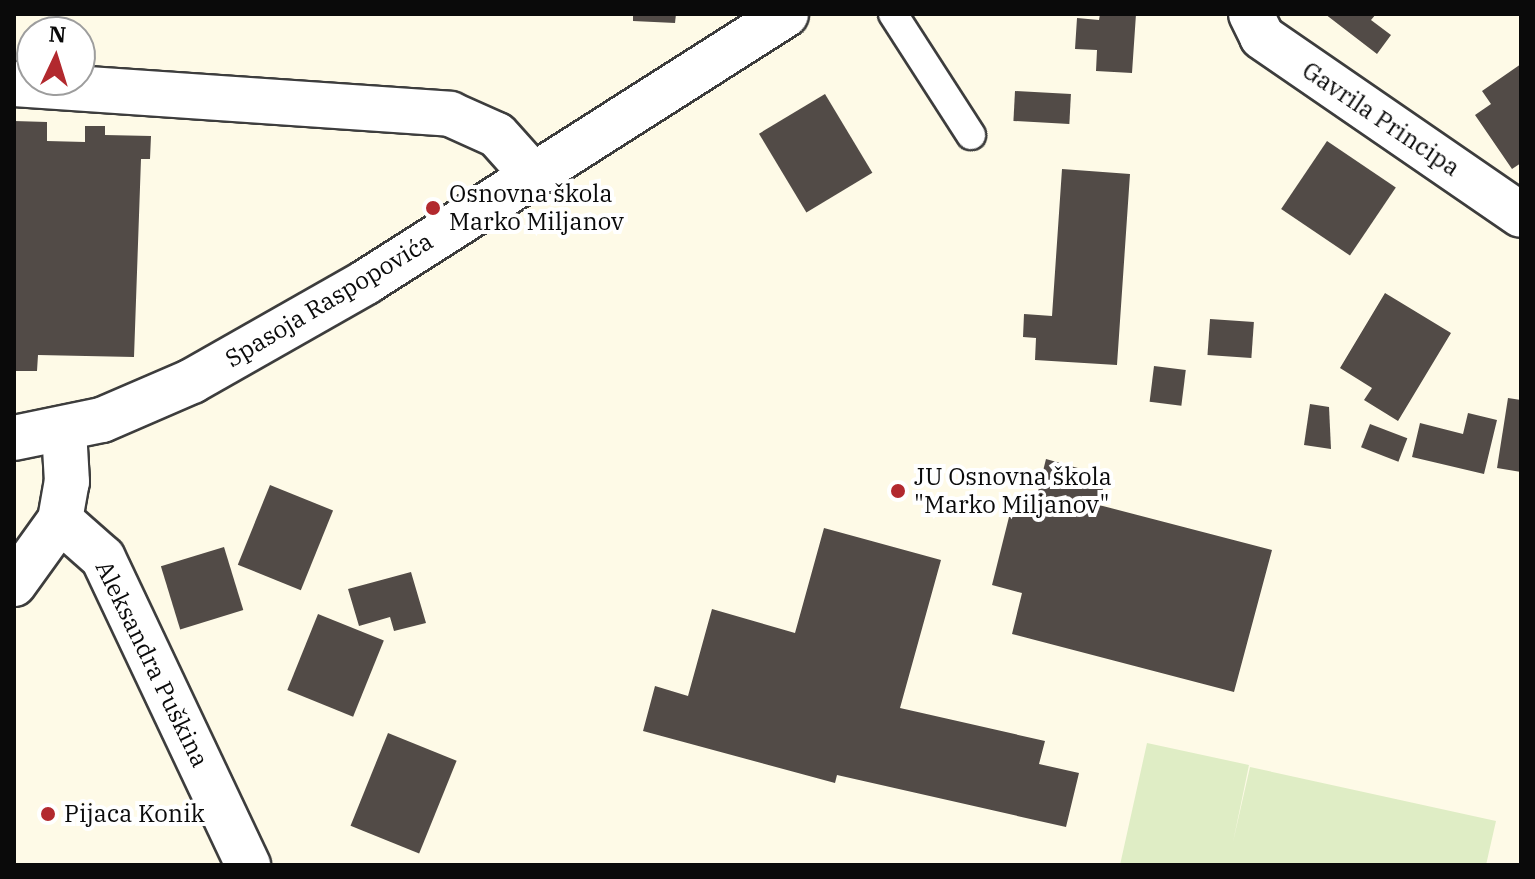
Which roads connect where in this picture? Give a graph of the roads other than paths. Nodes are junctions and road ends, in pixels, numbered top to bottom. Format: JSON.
{"nodes":[{"id":1,"x":786,"y":14,"type":"edge"},
{"id":2,"x":893,"y":14,"type":"edge"},
{"id":3,"x":1251,"y":14,"type":"edge"},
{"id":4,"x":14,"y":84,"type":"edge"},
{"id":5,"x":971,"y":135,"type":"dead end"},
{"id":6,"x":532,"y":174,"type":"junction"},
{"id":7,"x":1521,"y":215,"type":"edge"},
{"id":8,"x":64,"y":430,"type":"junction"},
{"id":9,"x":14,"y":438,"type":"edge"},
{"id":10,"x":60,"y":520,"type":"junction"},
{"id":11,"x":14,"y":584,"type":"edge"},
{"id":12,"x":248,"y":865,"type":"edge"}],
"edges":[{"from":1,"to":6,"type":"street","name":"Spasoja Raspopovića"},
{"from":2,"to":5,"type":"lane"},
{"from":3,"to":7,"type":"street","name":"Gavrila Principa"},
{"from":4,"to":6,"type":"street"},
{"from":6,"to":8,"type":"street","name":"Spasoja Raspopovića"},
{"from":8,"to":9,"type":"street","name":"Spasoja Raspopovića"},
{"from":8,"to":10,"type":"street"},
{"from":10,"to":11,"type":"street"},
{"from":10,"to":12,"type":"street","name":"Aleksandra Puškina"}]}
